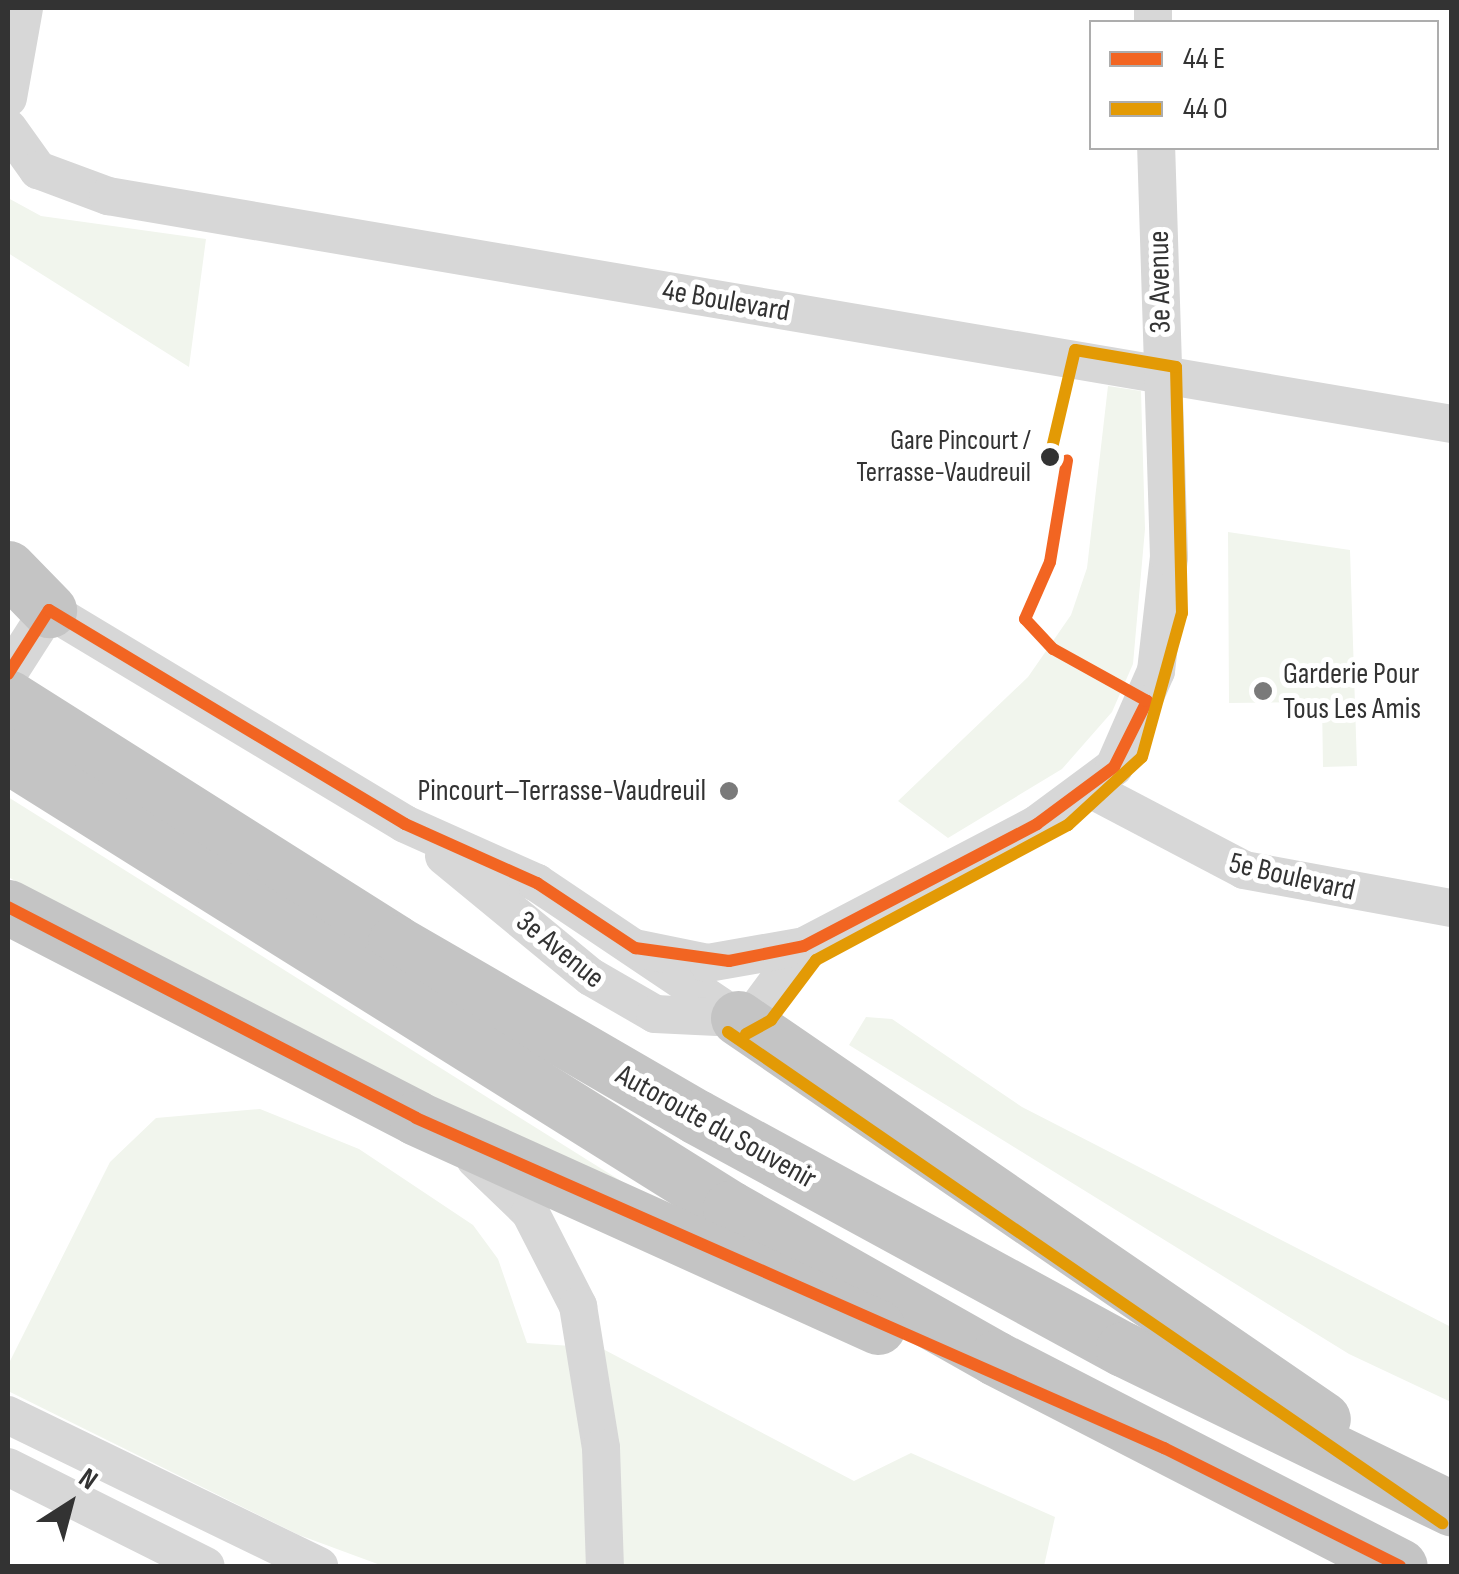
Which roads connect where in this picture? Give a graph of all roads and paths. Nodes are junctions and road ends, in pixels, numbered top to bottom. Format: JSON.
{"nodes":[{"id":1,"x":24,"y":8,"type":"edge"},
{"id":2,"x":8,"y":98,"type":"edge"},
{"id":3,"x":11,"y":136,"type":"edge"},
{"id":4,"x":1156,"y":150,"type":"edge"},
{"id":5,"x":1162,"y":378,"type":"junction"},
{"id":6,"x":1452,"y":424,"type":"edge"},
{"id":7,"x":8,"y":568,"type":"edge"},
{"id":8,"x":49,"y":610,"type":"junction"},
{"id":9,"x":8,"y":674,"type":"edge"},
{"id":10,"x":8,"y":698,"type":"edge"},
{"id":11,"x":40,"y":757,"type":"edge"},
{"id":12,"x":1090,"y":789,"type":"junction"},
{"id":13,"x":406,"y":824,"type":"junction"},
{"id":14,"x":8,"y":907,"type":"edge"},
{"id":15,"x":1452,"y":908,"type":"edge"},
{"id":16,"x":804,"y":946,"type":"junction"},
{"id":17,"x":635,"y":948,"type":"junction"},
{"id":18,"x":738,"y":1018,"type":"junction"},
{"id":19,"x":416,"y":1118,"type":"junction"},
{"id":20,"x":8,"y":1415,"type":"edge"},
{"id":21,"x":1164,"y":1448,"type":"junction"},
{"id":22,"x":8,"y":1467,"type":"edge"},
{"id":23,"x":1450,"y":1508,"type":"edge"},
{"id":24,"x":206,"y":1566,"type":"edge"},
{"id":25,"x":319,"y":1566,"type":"edge"},
{"id":26,"x":605,"y":1566,"type":"edge"},
{"id":27,"x":1400,"y":1566,"type":"edge"}],
"edges":[{"from":1,"to":2,"type":"street"},
{"from":3,"to":5,"type":"street","name":"4e Boulevard"},
{"from":4,"to":5,"type":"street","name":"3e Avenue"},
{"from":5,"to":6,"type":"street","name":"4e Boulevard"},
{"from":5,"to":12,"type":"street","name":"3e Avenue"},
{"from":7,"to":8,"type":"highway"},
{"from":8,"to":9,"type":"street"},
{"from":8,"to":13,"type":"street","name":"3e Avenue"},
{"from":10,"to":11,"type":"highway","name":"Autoroute du Souvenir"},
{"from":11,"to":21,"type":"highway","name":"Autoroute du Souvenir"},
{"from":11,"to":23,"type":"highway","name":"Autoroute du Souvenir"},
{"from":12,"to":15,"type":"street","name":"5e Boulevard"},
{"from":12,"to":16,"type":"street","name":"3e Avenue"},
{"from":13,"to":17,"type":"street","name":"3e Avenue"},
{"from":13,"to":18,"type":"street","name":"3e Avenue"},
{"from":14,"to":19,"type":"highway"},
{"from":16,"to":17,"type":"street","name":"3e Avenue"},
{"from":16,"to":18,"type":"street","name":"3e Avenue"},
{"from":17,"to":18,"type":"street","name":"3e Avenue"},
{"from":18,"to":23,"type":"highway"},
{"from":19,"to":21,"type":"highway"},
{"from":19,"to":26,"type":"street"},
{"from":20,"to":25,"type":"street"},
{"from":21,"to":27,"type":"highway","name":"Autoroute du Souvenir"},
{"from":22,"to":24,"type":"street"}]}
